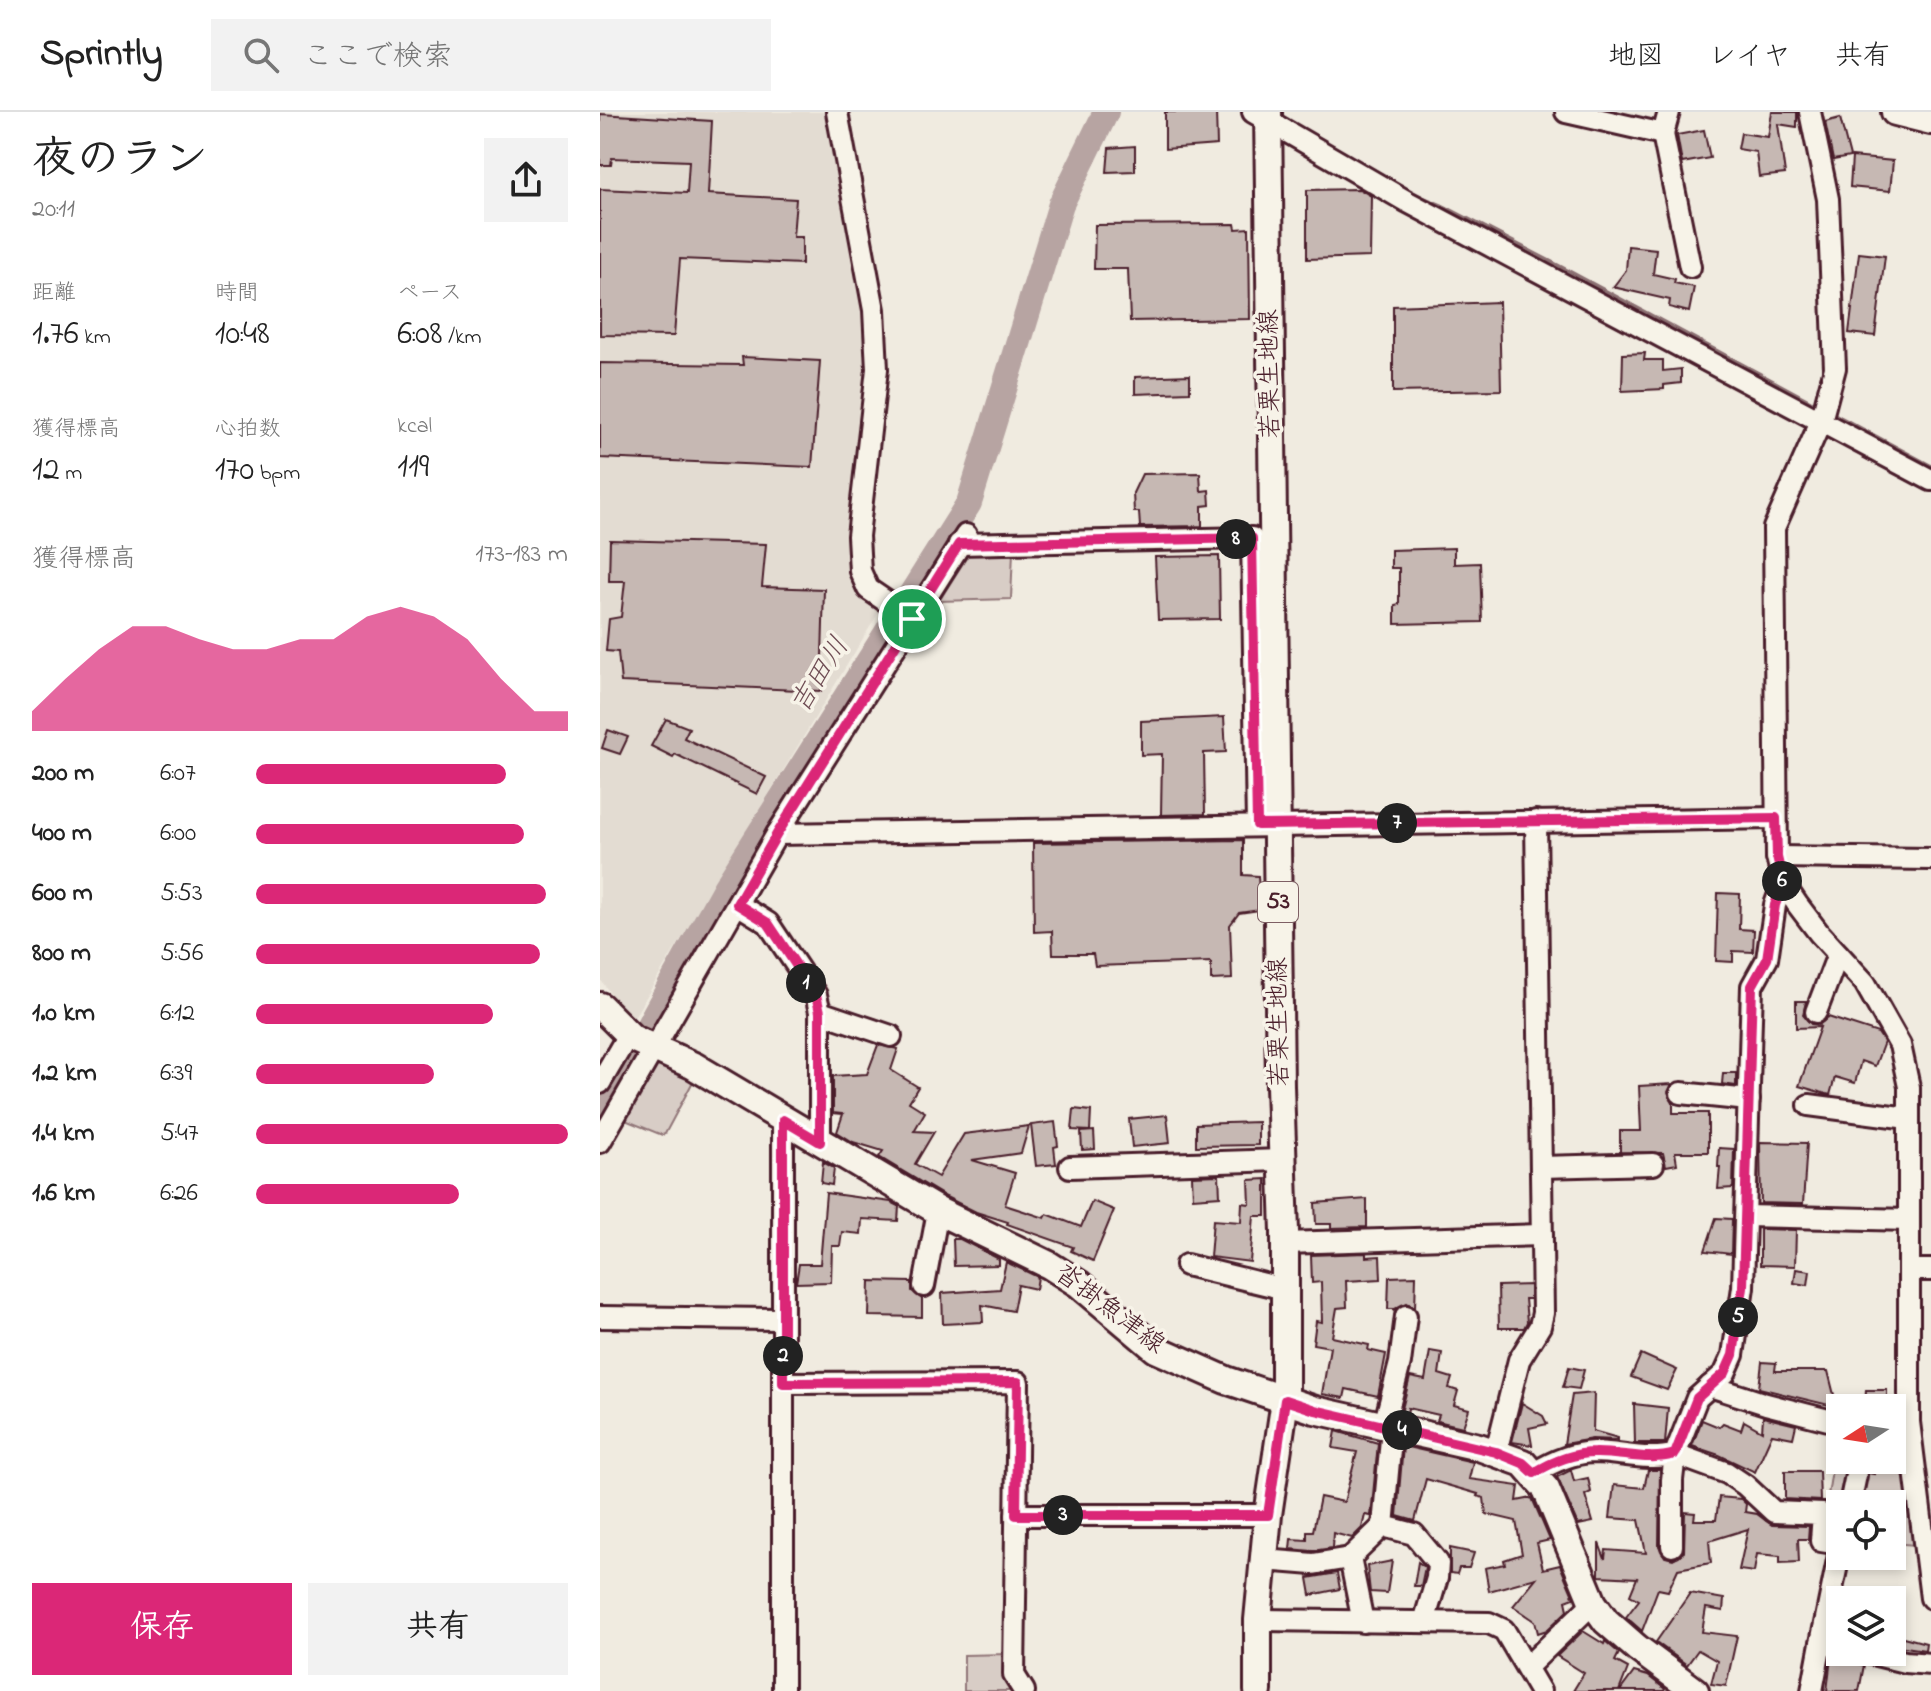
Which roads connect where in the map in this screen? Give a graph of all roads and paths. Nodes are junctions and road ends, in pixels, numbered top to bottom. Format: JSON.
{"nodes":[{"id":1,"x":837,"y":112,"type":"edge"},
{"id":2,"x":1566,"y":112,"type":"edge"},
{"id":3,"x":1669,"y":112,"type":"edge"},
{"id":4,"x":1810,"y":112,"type":"edge"},
{"id":5,"x":1895,"y":112,"type":"edge"},
{"id":6,"x":1263,"y":116,"type":"edge"},
{"id":7,"x":1931,"y":121,"type":"edge"},
{"id":8,"x":1663,"y":134,"type":"junction"},
{"id":9,"x":1690,"y":267,"type":"dead end"},
{"id":10,"x":1821,"y":421,"type":"junction"},
{"id":11,"x":1931,"y":480,"type":"edge"},
{"id":12,"x":912,"y":619,"type":"junction"},
{"id":13,"x":1776,"y":818,"type":"junction"},
{"id":14,"x":1536,"y":821,"type":"junction"},
{"id":15,"x":1267,"y":825,"type":"junction"},
{"id":16,"x":777,"y":834,"type":"junction"},
{"id":17,"x":1777,"y":857,"type":"junction"},
{"id":18,"x":1931,"y":859,"type":"edge"},
{"id":19,"x":1783,"y":883,"type":"junction"},
{"id":20,"x":737,"y":904,"type":"junction"},
{"id":21,"x":1838,"y":954,"type":"junction"},
{"id":22,"x":600,"y":1006,"type":"edge"},
{"id":23,"x":820,"y":1012,"type":"junction"},
{"id":24,"x":1816,"y":1012,"type":"dead end"},
{"id":25,"x":891,"y":1036,"type":"dead end"},
{"id":26,"x":640,"y":1042,"type":"junction"},
{"id":27,"x":600,"y":1083,"type":"edge"},
{"id":28,"x":1681,"y":1093,"type":"dead end"},
{"id":29,"x":1749,"y":1100,"type":"junction"},
{"id":30,"x":1809,"y":1105,"type":"dead end"},
{"id":31,"x":1908,"y":1118,"type":"junction"},
{"id":32,"x":783,"y":1120,"type":"junction"},
{"id":33,"x":600,"y":1142,"type":"edge"},
{"id":34,"x":820,"y":1142,"type":"junction"},
{"id":35,"x":1283,"y":1160,"type":"junction"},
{"id":36,"x":1653,"y":1164,"type":"dead end"},
{"id":37,"x":1070,"y":1167,"type":"dead end"},
{"id":38,"x":1541,"y":1167,"type":"junction"},
{"id":39,"x":938,"y":1211,"type":"junction"},
{"id":40,"x":1746,"y":1216,"type":"junction"},
{"id":41,"x":1909,"y":1220,"type":"junction"},
{"id":42,"x":1542,"y":1235,"type":"junction"},
{"id":43,"x":1285,"y":1243,"type":"junction"},
{"id":44,"x":1186,"y":1265,"type":"dead end"},
{"id":45,"x":1921,"y":1270,"type":"edge"},
{"id":46,"x":924,"y":1286,"type":"dead end"},
{"id":47,"x":1285,"y":1289,"type":"junction"},
{"id":48,"x":1406,"y":1316,"type":"dead end"},
{"id":49,"x":600,"y":1317,"type":"edge"},
{"id":50,"x":782,"y":1319,"type":"junction"},
{"id":51,"x":783,"y":1383,"type":"junction"},
{"id":52,"x":1710,"y":1386,"type":"junction"},
{"id":53,"x":1904,"y":1394,"type":"edge"},
{"id":54,"x":1285,"y":1400,"type":"junction"},
{"id":55,"x":1826,"y":1419,"type":"edge"},
{"id":56,"x":1388,"y":1427,"type":"junction"},
{"id":57,"x":1496,"y":1452,"type":"junction"},
{"id":58,"x":1675,"y":1454,"type":"junction"},
{"id":59,"x":1906,"y":1457,"type":"edge"},
{"id":60,"x":1534,"y":1473,"type":"junction"},
{"id":61,"x":1856,"y":1475,"type":"dead end"},
{"id":62,"x":1853,"y":1490,"type":"edge"},
{"id":63,"x":1016,"y":1515,"type":"junction"},
{"id":64,"x":1268,"y":1515,"type":"junction"},
{"id":65,"x":1383,"y":1526,"type":"junction"},
{"id":66,"x":1826,"y":1542,"type":"edge"},
{"id":67,"x":1672,"y":1546,"type":"dead end"},
{"id":68,"x":1350,"y":1558,"type":"junction"},
{"id":69,"x":1264,"y":1560,"type":"junction"},
{"id":70,"x":1931,"y":1598,"type":"edge"},
{"id":71,"x":1593,"y":1603,"type":"junction"},
{"id":72,"x":1258,"y":1620,"type":"junction"},
{"id":73,"x":1363,"y":1622,"type":"junction"},
{"id":74,"x":1424,"y":1622,"type":"junction"},
{"id":75,"x":1826,"y":1657,"type":"edge"},
{"id":76,"x":1906,"y":1662,"type":"edge"},
{"id":77,"x":1931,"y":1664,"type":"edge"},
{"id":78,"x":1527,"y":1667,"type":"junction"},
{"id":79,"x":783,"y":1691,"type":"edge"},
{"id":80,"x":1024,"y":1691,"type":"edge"},
{"id":81,"x":1258,"y":1691,"type":"edge"},
{"id":82,"x":1540,"y":1691,"type":"edge"},
{"id":83,"x":1695,"y":1691,"type":"edge"},
{"id":84,"x":1812,"y":1691,"type":"edge"}],
"edges":[{"from":1,"to":12,"type":"street"},
{"from":2,"to":8,"type":"street"},
{"from":3,"to":8,"type":"street"},
{"from":4,"to":10,"type":"street"},
{"from":5,"to":7,"type":"main road"},
{"from":6,"to":10,"type":"street"},
{"from":6,"to":15,"type":"main road","name":"若栗生地線","number":"53"},
{"from":8,"to":9,"type":"street"},
{"from":10,"to":11,"type":"street"},
{"from":10,"to":13,"type":"street"},
{"from":12,"to":15,"type":"street"},
{"from":12,"to":16,"type":"street"},
{"from":13,"to":14,"type":"street"},
{"from":13,"to":17,"type":"street"},
{"from":14,"to":15,"type":"street"},
{"from":14,"to":38,"type":"street"},
{"from":15,"to":16,"type":"street"},
{"from":15,"to":35,"type":"main road","name":"若栗生地線","number":"53"},
{"from":16,"to":20,"type":"street"},
{"from":17,"to":18,"type":"street"},
{"from":17,"to":19,"type":"street"},
{"from":19,"to":21,"type":"street"},
{"from":19,"to":29,"type":"street"},
{"from":20,"to":23,"type":"street"},
{"from":20,"to":26,"type":"street"},
{"from":21,"to":24,"type":"street"},
{"from":21,"to":31,"type":"street"},
{"from":22,"to":26,"type":"main road","name":"沓掛魚津線"},
{"from":23,"to":25,"type":"street"},
{"from":23,"to":34,"type":"street"},
{"from":26,"to":27,"type":"street"},
{"from":26,"to":32,"type":"main road","name":"沓掛魚津線"},
{"from":26,"to":33,"type":"street"},
{"from":28,"to":29,"type":"street"},
{"from":29,"to":40,"type":"street"},
{"from":30,"to":31,"type":"street"},
{"from":31,"to":41,"type":"street"},
{"from":32,"to":34,"type":"main road","name":"沓掛魚津線"},
{"from":32,"to":50,"type":"street"},
{"from":34,"to":39,"type":"main road","name":"沓掛魚津線"},
{"from":35,"to":37,"type":"street"},
{"from":35,"to":43,"type":"main road","name":"若栗生地線","number":"53"},
{"from":36,"to":38,"type":"street"},
{"from":38,"to":42,"type":"street"},
{"from":39,"to":46,"type":"street"},
{"from":39,"to":54,"type":"main road","name":"沓掛魚津線"},
{"from":40,"to":41,"type":"street"},
{"from":40,"to":52,"type":"street"},
{"from":41,"to":45,"type":"street"},
{"from":42,"to":43,"type":"street"},
{"from":42,"to":57,"type":"street"},
{"from":43,"to":47,"type":"main road","name":"若栗生地線","number":"53"},
{"from":44,"to":47,"type":"street"},
{"from":45,"to":53,"type":"street"},
{"from":47,"to":54,"type":"main road","name":"若栗生地線","number":"53"},
{"from":48,"to":56,"type":"street"},
{"from":49,"to":50,"type":"street"},
{"from":50,"to":51,"type":"street"},
{"from":51,"to":63,"type":"street"},
{"from":51,"to":79,"type":"street"},
{"from":52,"to":55,"type":"street"},
{"from":52,"to":58,"type":"street"},
{"from":54,"to":56,"type":"main road","name":"沓掛魚津線"},
{"from":54,"to":64,"type":"main road","name":"若栗生地線","number":"53"},
{"from":56,"to":57,"type":"main road","name":"沓掛魚津線"},
{"from":56,"to":65,"type":"street"},
{"from":57,"to":60,"type":"main road","name":"沓掛魚津線"},
{"from":58,"to":60,"type":"street"},
{"from":58,"to":66,"type":"street"},
{"from":58,"to":67,"type":"street"},
{"from":59,"to":70,"type":"street"},
{"from":60,"to":71,"type":"main road","name":"沓掛魚津線"},
{"from":61,"to":62,"type":"street"},
{"from":63,"to":64,"type":"street"},
{"from":63,"to":80,"type":"street"},
{"from":64,"to":69,"type":"main road","name":"若栗生地線","number":"53"},
{"from":65,"to":68,"type":"street"},
{"from":65,"to":74,"type":"street"},
{"from":68,"to":69,"type":"street"},
{"from":68,"to":73,"type":"street"},
{"from":69,"to":72,"type":"main road","name":"若栗生地線","number":"53"},
{"from":71,"to":78,"type":"street"},
{"from":71,"to":83,"type":"main road","name":"沓掛魚津線"},
{"from":72,"to":73,"type":"street"},
{"from":72,"to":81,"type":"main road","name":"若栗生地線","number":"53"},
{"from":73,"to":74,"type":"street"},
{"from":74,"to":78,"type":"street"},
{"from":75,"to":84,"type":"street"},
{"from":76,"to":77,"type":"street"},
{"from":78,"to":82,"type":"street"}]}
